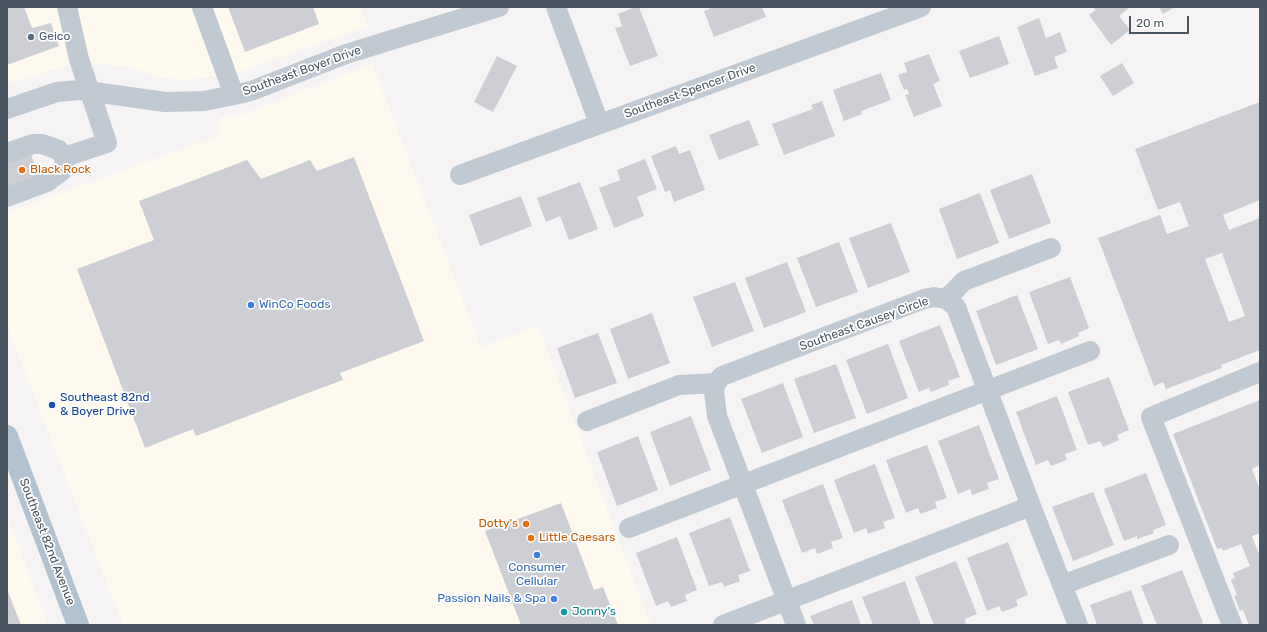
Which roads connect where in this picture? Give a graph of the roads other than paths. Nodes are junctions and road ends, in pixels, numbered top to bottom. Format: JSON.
{"nodes":[{"id":1,"x":67,"y":7,"type":"edge"},
{"id":2,"x":202,"y":7,"type":"edge"},
{"id":3,"x":499,"y":7,"type":"edge"},
{"id":4,"x":556,"y":7,"type":"edge"},
{"id":5,"x":921,"y":7,"type":"edge"},
{"id":6,"x":91,"y":91,"type":"junction"},
{"id":7,"x":234,"y":95,"type":"junction"},
{"id":8,"x":7,"y":109,"type":"edge"},
{"id":9,"x":599,"y":123,"type":"junction"},
{"id":10,"x":7,"y":154,"type":"edge"},
{"id":11,"x":64,"y":157,"type":"junction"},
{"id":12,"x":460,"y":175,"type":"dead end"},
{"id":13,"x":7,"y":197,"type":"edge"},
{"id":14,"x":1051,"y":248,"type":"dead end"},
{"id":15,"x":946,"y":299,"type":"junction"},
{"id":16,"x":1090,"y":351,"type":"dead end"},
{"id":17,"x":1260,"y":372,"type":"edge"},
{"id":18,"x":716,"y":383,"type":"junction"},
{"id":19,"x":988,"y":390,"type":"junction"},
{"id":20,"x":587,"y":421,"type":"dead end"},
{"id":21,"x":8,"y":442,"type":"edge"},
{"id":22,"x":743,"y":485,"type":"junction"},
{"id":23,"x":1031,"y":506,"type":"junction"},
{"id":24,"x":629,"y":528,"type":"dead end"},
{"id":25,"x":1169,"y":544,"type":"dead end"},
{"id":26,"x":1062,"y":585,"type":"junction"},
{"id":27,"x":787,"y":600,"type":"junction"},
{"id":28,"x":78,"y":625,"type":"edge"},
{"id":29,"x":723,"y":625,"type":"edge"},
{"id":30,"x":796,"y":625,"type":"edge"},
{"id":31,"x":1078,"y":625,"type":"edge"},
{"id":32,"x":1232,"y":625,"type":"edge"}],
"edges":[{"from":1,"to":6,"type":"street"},
{"from":2,"to":7,"type":"street"},
{"from":3,"to":7,"type":"street","name":"Southeast Boyer Drive"},
{"from":4,"to":9,"type":"street"},
{"from":5,"to":9,"type":"street","name":"Southeast Spencer Drive"},
{"from":6,"to":7,"type":"street","name":"Southeast Boyer Drive"},
{"from":6,"to":8,"type":"street","name":"Southeast Boyer Drive"},
{"from":6,"to":11,"type":"street"},
{"from":9,"to":12,"type":"street","name":"Southeast Spencer Drive"},
{"from":10,"to":11,"type":"street"},
{"from":11,"to":13,"type":"street"},
{"from":14,"to":15,"type":"street"},
{"from":15,"to":18,"type":"street","name":"Southeast Causey Circle"},
{"from":15,"to":19,"type":"street","name":"Southeast Causey Circle"},
{"from":16,"to":19,"type":"street"},
{"from":17,"to":32,"type":"street"},
{"from":18,"to":20,"type":"street"},
{"from":18,"to":22,"type":"street"},
{"from":19,"to":22,"type":"street"},
{"from":19,"to":23,"type":"street","name":"Southeast Causey Circle"},
{"from":21,"to":28,"type":"main road","name":"Southeast 82nd Avenue"},
{"from":22,"to":24,"type":"street"},
{"from":22,"to":27,"type":"street"},
{"from":23,"to":26,"type":"street","name":"Southeast Causey Circle"},
{"from":23,"to":27,"type":"street"},
{"from":25,"to":26,"type":"street"},
{"from":26,"to":31,"type":"street","name":"Southeast Causey Circle"},
{"from":27,"to":29,"type":"street"},
{"from":27,"to":30,"type":"street"}]}
